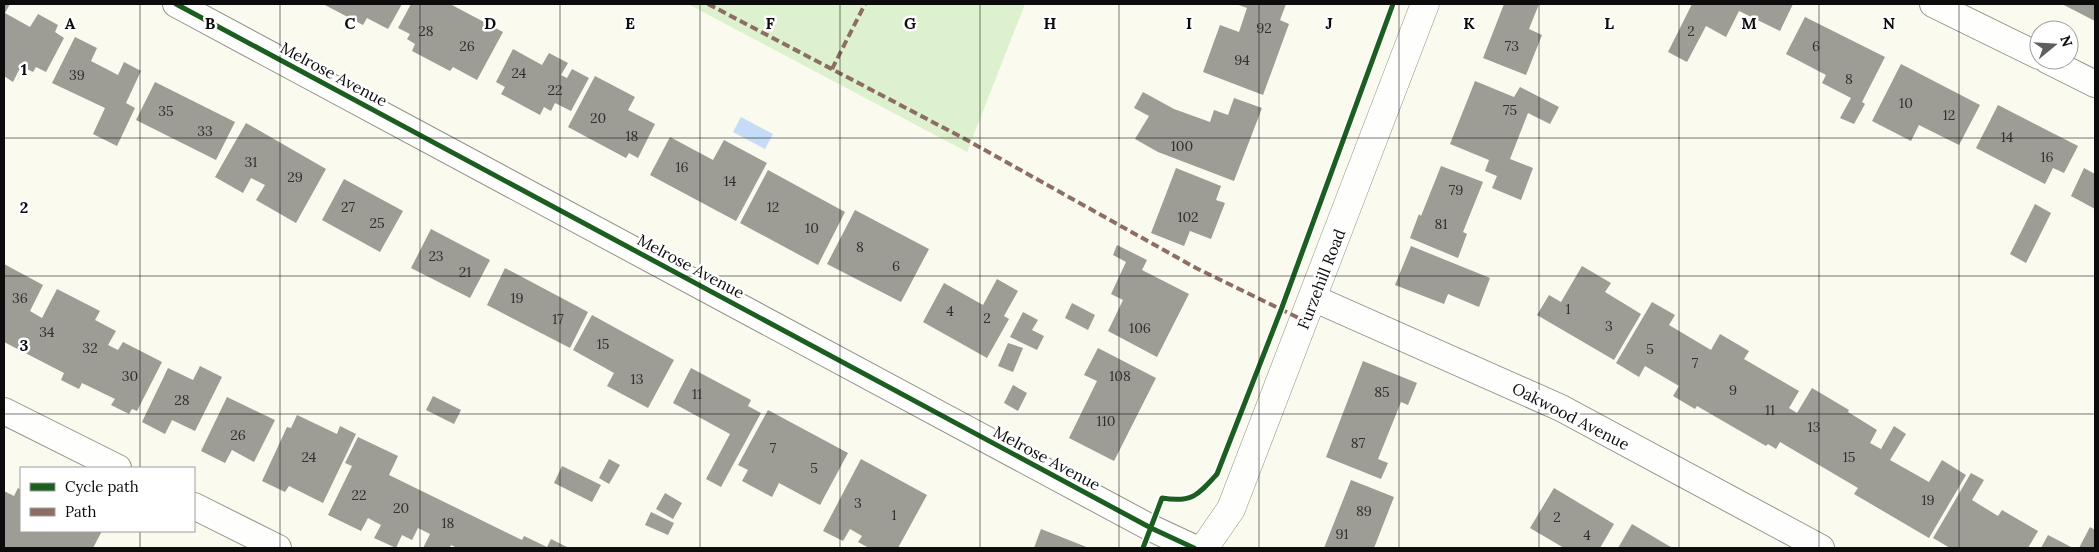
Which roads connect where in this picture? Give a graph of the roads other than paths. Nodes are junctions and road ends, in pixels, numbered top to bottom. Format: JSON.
{"nodes":[{"id":1,"x":176,"y":4,"type":"edge"},
{"id":2,"x":1425,"y":4,"type":"edge"},
{"id":3,"x":1933,"y":4,"type":"edge"},
{"id":4,"x":2029,"y":51,"type":"edge"},
{"id":5,"x":2067,"y":70,"type":"edge"},
{"id":6,"x":2095,"y":84,"type":"edge"},
{"id":7,"x":1313,"y":298,"type":"junction"},
{"id":8,"x":4,"y":411,"type":"edge"},
{"id":9,"x":116,"y":467,"type":"edge"},
{"id":10,"x":195,"y":506,"type":"edge"},
{"id":11,"x":278,"y":548,"type":"edge"},
{"id":12,"x":1194,"y":548,"type":"edge"},
{"id":13,"x":1204,"y":548,"type":"edge"},
{"id":14,"x":1822,"y":548,"type":"edge"}],
"edges":[{"from":1,"to":12,"type":"street","name":"Melrose Avenue"},
{"from":2,"to":7,"type":"street","name":"Furzehill Road"},
{"from":3,"to":4,"type":"street"},
{"from":5,"to":6,"type":"street"},
{"from":7,"to":13,"type":"street","name":"Furzehill Road"},
{"from":7,"to":14,"type":"street","name":"Oakwood Avenue"},
{"from":8,"to":9,"type":"street"},
{"from":10,"to":11,"type":"street"}]}
